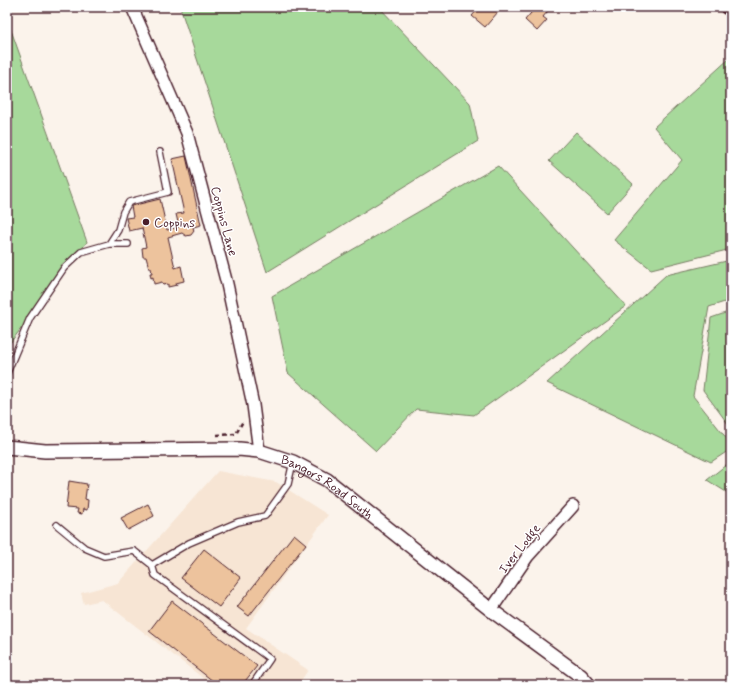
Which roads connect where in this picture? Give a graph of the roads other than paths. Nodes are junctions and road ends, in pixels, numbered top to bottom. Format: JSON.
{"nodes":[{"id":1,"x":132,"y":7,"type":"edge"},
{"id":2,"x":160,"y":152,"type":"dead end"},
{"id":3,"x":110,"y":244,"type":"junction"},
{"id":4,"x":128,"y":244,"type":"dead end"},
{"id":5,"x":7,"y":373,"type":"edge"},
{"id":6,"x":7,"y":447,"type":"edge"},
{"id":7,"x":259,"y":451,"type":"junction"},
{"id":8,"x":293,"y":462,"type":"junction"},
{"id":9,"x":573,"y":506,"type":"dead end"},
{"id":10,"x":57,"y":525,"type":"dead end"},
{"id":11,"x":152,"y":565,"type":"junction"},
{"id":12,"x":490,"y":610,"type":"junction"},
{"id":13,"x":252,"y":685,"type":"edge"},
{"id":14,"x":590,"y":685,"type":"edge"}],
"edges":[{"from":1,"to":7,"type":"street","name":"Coppins Lane"},
{"from":2,"to":3,"type":"lane"},
{"from":3,"to":4,"type":"lane"},
{"from":3,"to":5,"type":"lane"},
{"from":6,"to":7,"type":"street","name":"Bangors Road South"},
{"from":7,"to":8,"type":"street","name":"Bangors Road South"},
{"from":8,"to":11,"type":"lane"},
{"from":8,"to":12,"type":"street","name":"Bangors Road South"},
{"from":9,"to":12,"type":"street","name":"Iver Lodge"},
{"from":10,"to":11,"type":"lane"},
{"from":11,"to":13,"type":"lane"},
{"from":12,"to":14,"type":"street","name":"Bangors Road South"}]}
